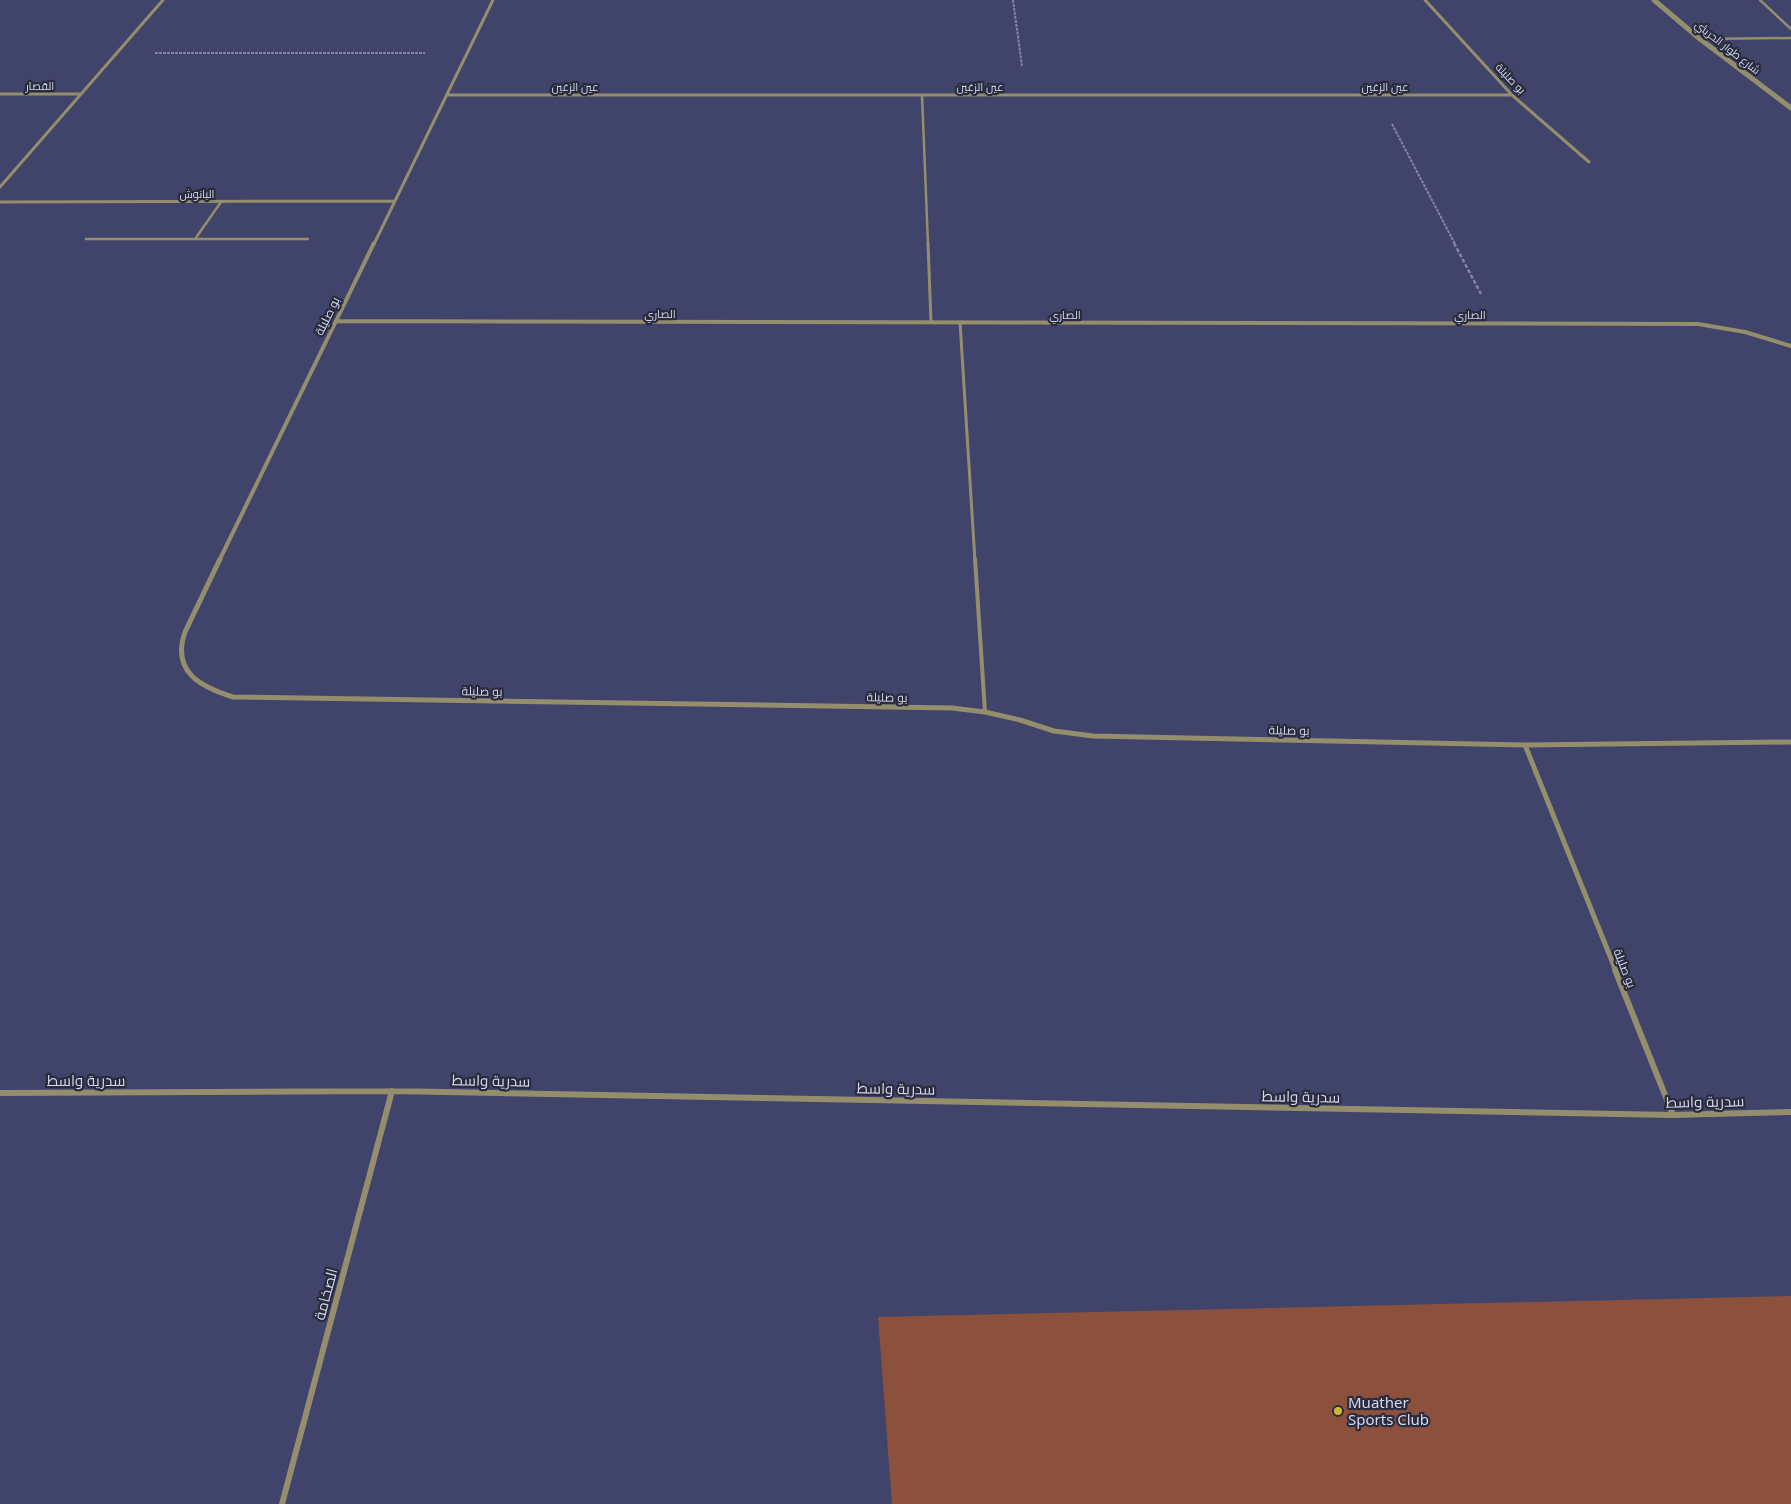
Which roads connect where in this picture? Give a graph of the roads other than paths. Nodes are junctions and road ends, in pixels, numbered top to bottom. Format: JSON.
{"nodes":[{"id":1,"x":163,"y":0,"type":"edge"},
{"id":2,"x":493,"y":0,"type":"edge"},
{"id":3,"x":1425,"y":0,"type":"edge"},
{"id":4,"x":1654,"y":0,"type":"edge"},
{"id":5,"x":1760,"y":0,"type":"edge"},
{"id":6,"x":1791,"y":29,"type":"edge"},
{"id":7,"x":1791,"y":38,"type":"edge"},
{"id":8,"x":1700,"y":39,"type":"junction"},
{"id":9,"x":0,"y":94,"type":"edge"},
{"id":10,"x":80,"y":94,"type":"junction"},
{"id":11,"x":447,"y":95,"type":"junction"},
{"id":12,"x":922,"y":95,"type":"junction"},
{"id":13,"x":1512,"y":95,"type":"junction"},
{"id":14,"x":1791,"y":108,"type":"edge"},
{"id":15,"x":1589,"y":162,"type":"dead end"},
{"id":16,"x":0,"y":187,"type":"edge"},
{"id":17,"x":394,"y":201,"type":"junction"},
{"id":18,"x":0,"y":202,"type":"edge"},
{"id":19,"x":221,"y":202,"type":"junction"},
{"id":20,"x":86,"y":239,"type":"dead end"},
{"id":21,"x":196,"y":239,"type":"junction"},
{"id":22,"x":308,"y":239,"type":"dead end"},
{"id":23,"x":336,"y":321,"type":"junction"},
{"id":24,"x":931,"y":322,"type":"junction"},
{"id":25,"x":960,"y":322,"type":"junction"},
{"id":26,"x":1791,"y":346,"type":"edge"},
{"id":27,"x":985,"y":712,"type":"junction"},
{"id":28,"x":1791,"y":742,"type":"edge"},
{"id":29,"x":1525,"y":745,"type":"junction"},
{"id":30,"x":392,"y":1091,"type":"junction"},
{"id":31,"x":0,"y":1094,"type":"edge"},
{"id":32,"x":1791,"y":1112,"type":"edge"},
{"id":33,"x":1673,"y":1115,"type":"junction"},
{"id":34,"x":282,"y":1504,"type":"edge"}],
"edges":[{"from":1,"to":10,"type":"street"},
{"from":2,"to":11,"type":"street","name":"بو صليلة"},
{"from":3,"to":13,"type":"street","name":"بو صليلة"},
{"from":4,"to":8,"type":"street","name":"شارع طوار الحريثي"},
{"from":5,"to":6,"type":"lane"},
{"from":7,"to":8,"type":"lane"},
{"from":8,"to":14,"type":"street","name":"شارع طوار الحريثي"},
{"from":9,"to":10,"type":"street","name":"القصار"},
{"from":10,"to":16,"type":"street"},
{"from":11,"to":12,"type":"street","name":"عين الزغين"},
{"from":11,"to":17,"type":"street","name":"بو صليلة"},
{"from":12,"to":13,"type":"street","name":"عين الزغين"},
{"from":12,"to":24,"type":"lane"},
{"from":13,"to":15,"type":"street","name":"بو صليلة"},
{"from":17,"to":19,"type":"street","name":"البانوش"},
{"from":17,"to":23,"type":"street","name":"بو صليلة"},
{"from":18,"to":19,"type":"street","name":"البانوش"},
{"from":19,"to":21,"type":"lane"},
{"from":20,"to":21,"type":"lane"},
{"from":21,"to":22,"type":"lane"},
{"from":23,"to":24,"type":"street","name":"الصاري"},
{"from":23,"to":27,"type":"street","name":"بو صليلة"},
{"from":24,"to":25,"type":"street","name":"الصاري"},
{"from":25,"to":26,"type":"street","name":"الصاري"},
{"from":25,"to":27,"type":"lane"},
{"from":27,"to":29,"type":"street","name":"بو صليلة"},
{"from":28,"to":29,"type":"street","name":"بو صليلة"},
{"from":29,"to":33,"type":"street","name":"بو صليلة"},
{"from":30,"to":31,"type":"street","name":"سدرية واسط"},
{"from":30,"to":33,"type":"street","name":"سدرية واسط"},
{"from":30,"to":34,"type":"street","name":"الصخامة"},
{"from":32,"to":33,"type":"street","name":"سدرية واسط"}]}
